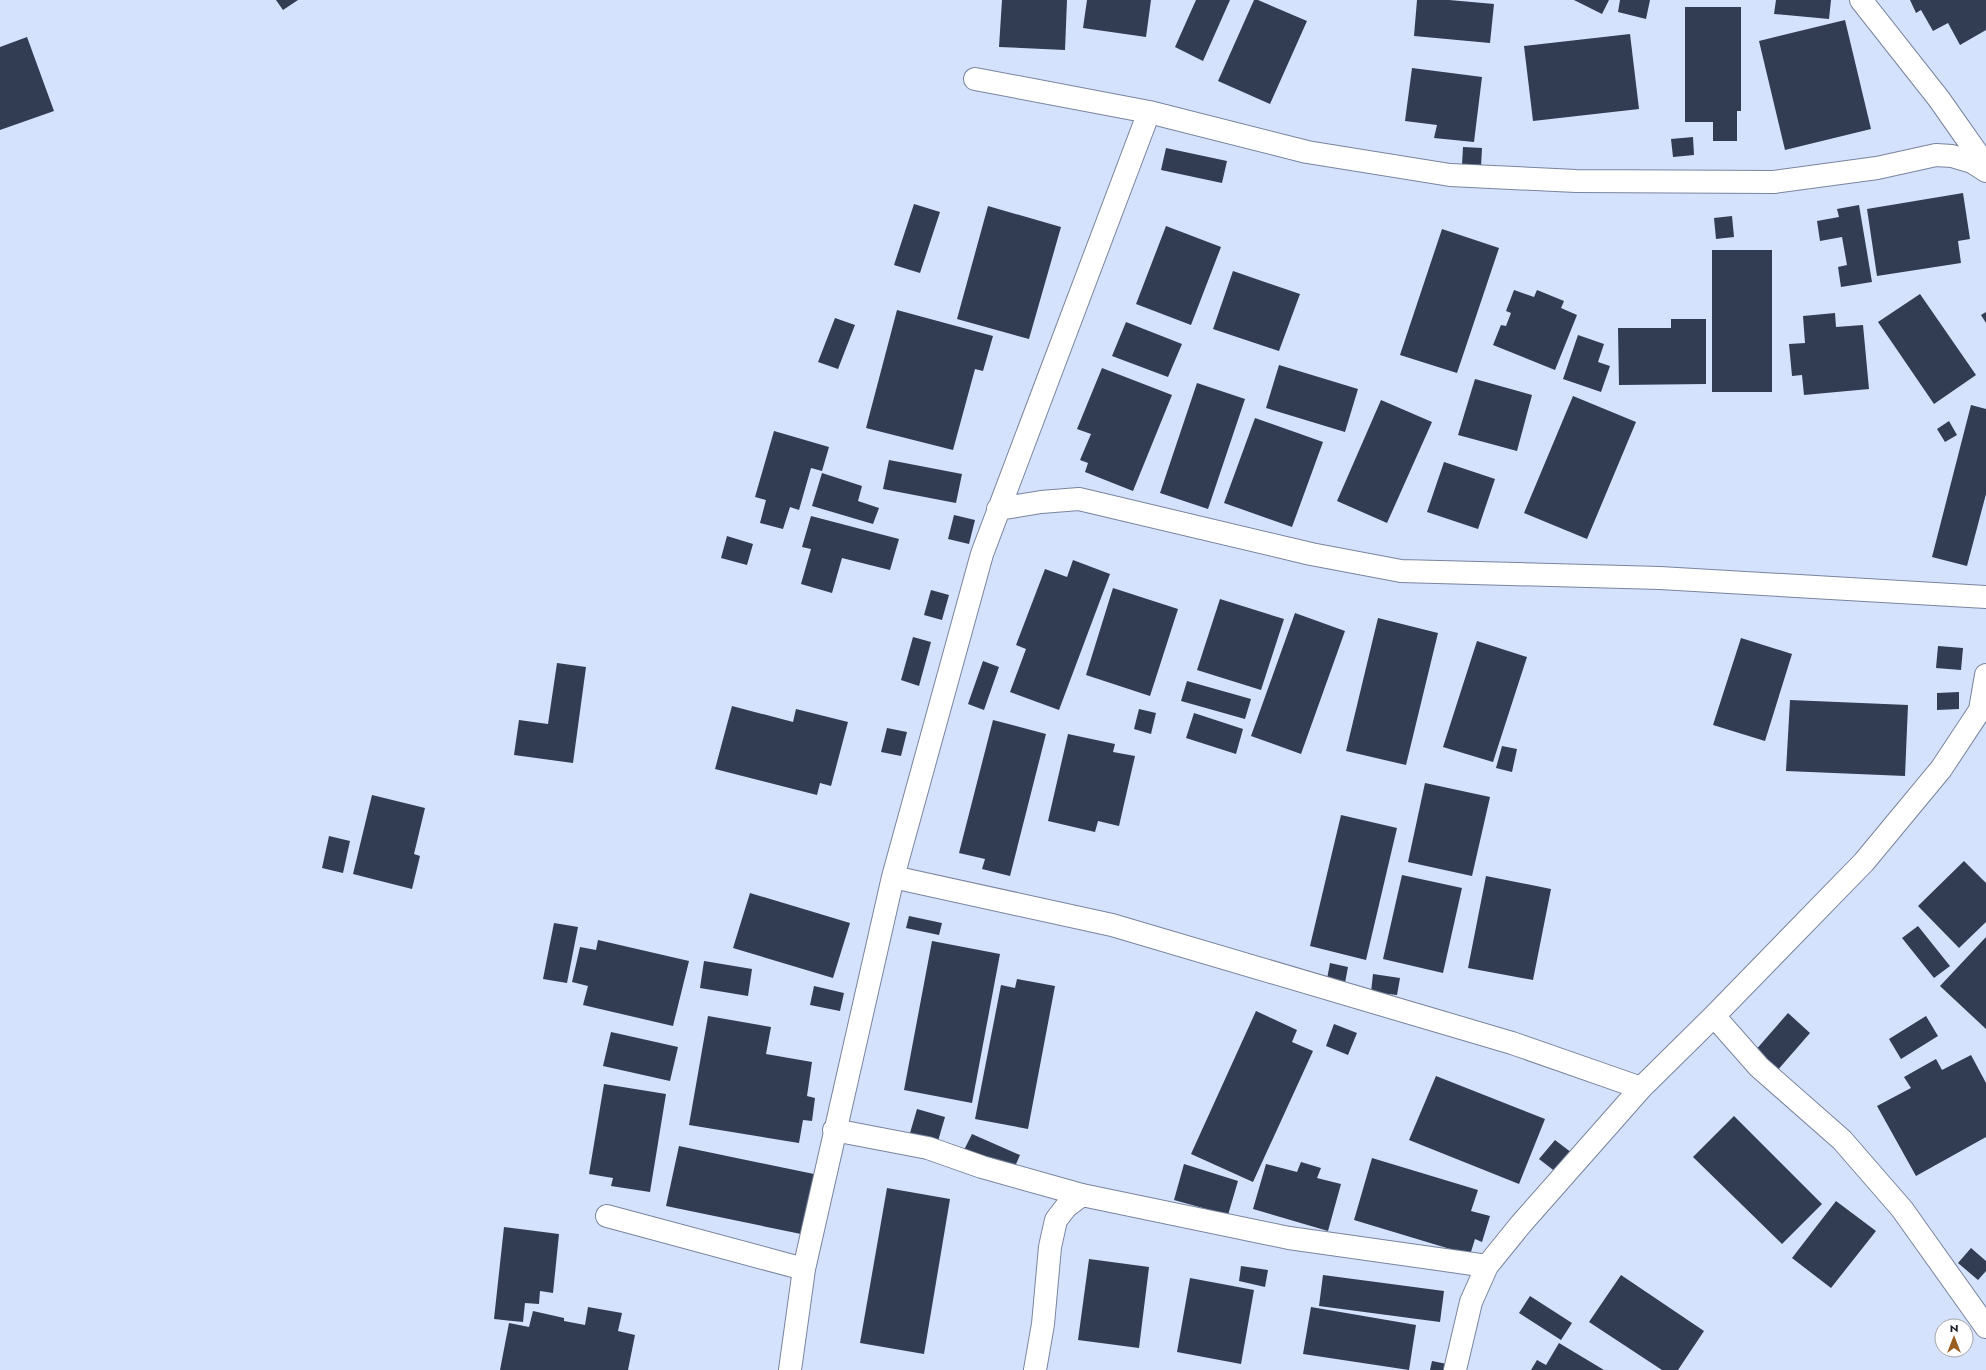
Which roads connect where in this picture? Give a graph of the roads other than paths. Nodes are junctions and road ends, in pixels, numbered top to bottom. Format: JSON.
{"nodes":[{"id":1,"x":1861,"y":0,"type":"edge"},
{"id":2,"x":975,"y":79,"type":"dead end"},
{"id":3,"x":1149,"y":112,"type":"junction"},
{"id":4,"x":1986,"y":166,"type":"edge"},
{"id":5,"x":1986,"y":171,"type":"edge"},
{"id":6,"x":998,"y":509,"type":"junction"},
{"id":7,"x":1986,"y":597,"type":"edge"},
{"id":8,"x":1986,"y":675,"type":"edge"},
{"id":9,"x":1983,"y":715,"type":"edge"},
{"id":10,"x":893,"y":877,"type":"junction"},
{"id":11,"x":1714,"y":1016,"type":"junction"},
{"id":12,"x":1641,"y":1088,"type":"junction"},
{"id":13,"x":834,"y":1130,"type":"junction"},
{"id":14,"x":1082,"y":1195,"type":"junction"},
{"id":15,"x":607,"y":1216,"type":"dead end"},
{"id":16,"x":1487,"y":1266,"type":"junction"},
{"id":17,"x":804,"y":1269,"type":"junction"},
{"id":18,"x":1986,"y":1327,"type":"edge"},
{"id":19,"x":790,"y":1370,"type":"edge"},
{"id":20,"x":1035,"y":1370,"type":"edge"},
{"id":21,"x":1455,"y":1370,"type":"edge"}],
"edges":[{"from":1,"to":4,"type":"street"},
{"from":2,"to":3,"type":"street"},
{"from":3,"to":5,"type":"street"},
{"from":3,"to":6,"type":"street"},
{"from":6,"to":7,"type":"street"},
{"from":6,"to":10,"type":"street"},
{"from":8,"to":9,"type":"street"},
{"from":9,"to":11,"type":"street"},
{"from":10,"to":12,"type":"street"},
{"from":10,"to":13,"type":"street"},
{"from":11,"to":12,"type":"street"},
{"from":11,"to":18,"type":"street"},
{"from":12,"to":16,"type":"street"},
{"from":13,"to":14,"type":"street"},
{"from":13,"to":17,"type":"street"},
{"from":14,"to":16,"type":"street"},
{"from":14,"to":20,"type":"street"},
{"from":15,"to":17,"type":"street"},
{"from":16,"to":21,"type":"street"},
{"from":17,"to":19,"type":"street"}]}
